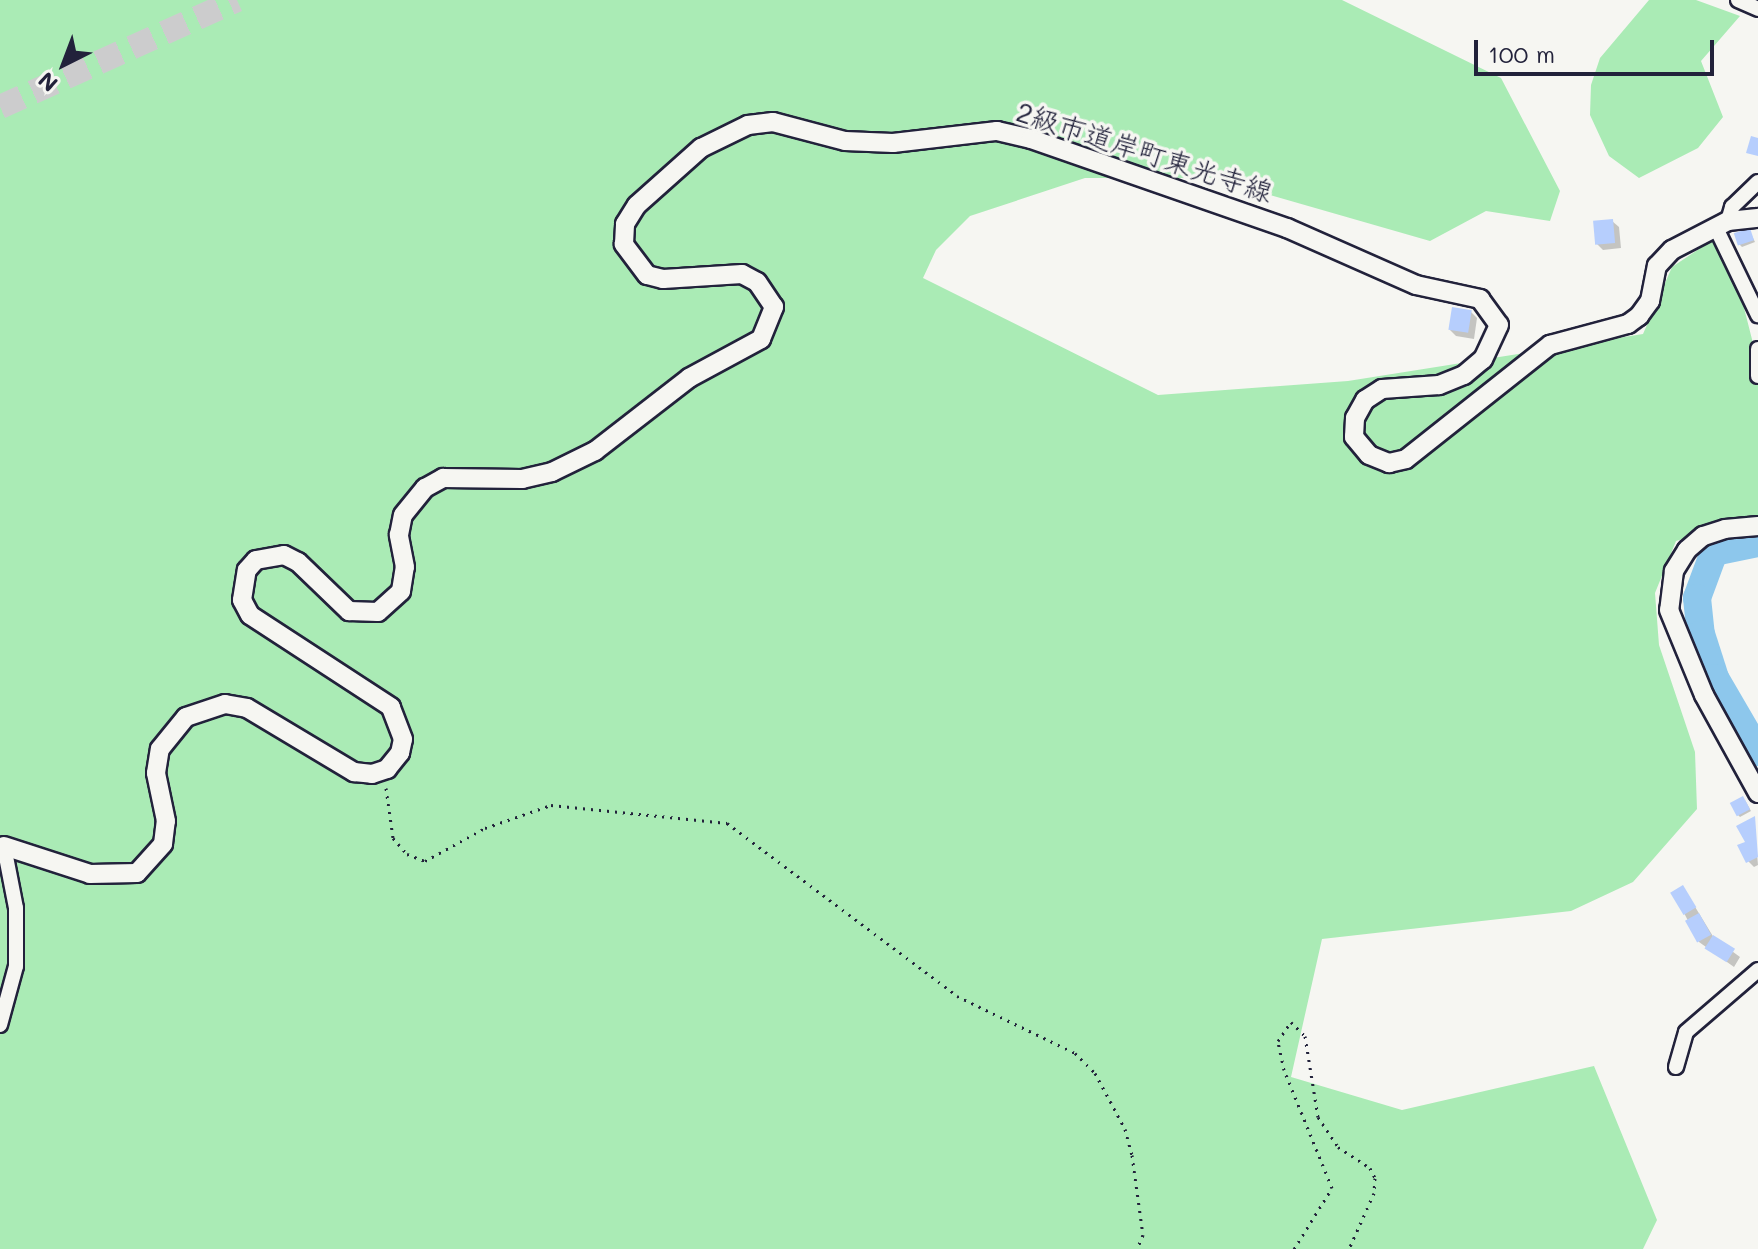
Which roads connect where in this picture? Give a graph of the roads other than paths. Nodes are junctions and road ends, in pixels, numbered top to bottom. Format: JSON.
{"nodes":[{"id":1,"x":1738,"y":0,"type":"edge"},
{"id":2,"x":1758,"y":9,"type":"edge"},
{"id":3,"x":1758,"y":182,"type":"edge"},
{"id":4,"x":1758,"y":218,"type":"edge"},
{"id":5,"x":1722,"y":225,"type":"junction"},
{"id":6,"x":1758,"y":315,"type":"edge"},
{"id":7,"x":1758,"y":349,"type":"edge"},
{"id":8,"x":1758,"y":376,"type":"edge"},
{"id":9,"x":1758,"y":526,"type":"edge"},
{"id":10,"x":1758,"y":793,"type":"edge"},
{"id":11,"x":4,"y":846,"type":"joint"},
{"id":12,"x":1758,"y":970,"type":"edge"},
{"id":13,"x":0,"y":1025,"type":"edge"},
{"id":14,"x":1676,"y":1067,"type":"dead end"}],
"edges":[{"from":1,"to":2,"type":"street"},
{"from":3,"to":5,"type":"street"},
{"from":4,"to":5,"type":"street"},
{"from":5,"to":6,"type":"street"},
{"from":5,"to":11,"type":"street","name":"2級市道岸町東光寺線"},
{"from":7,"to":8,"type":"street"},
{"from":9,"to":10,"type":"street"},
{"from":11,"to":13,"type":"street"},
{"from":12,"to":14,"type":"street"}]}
